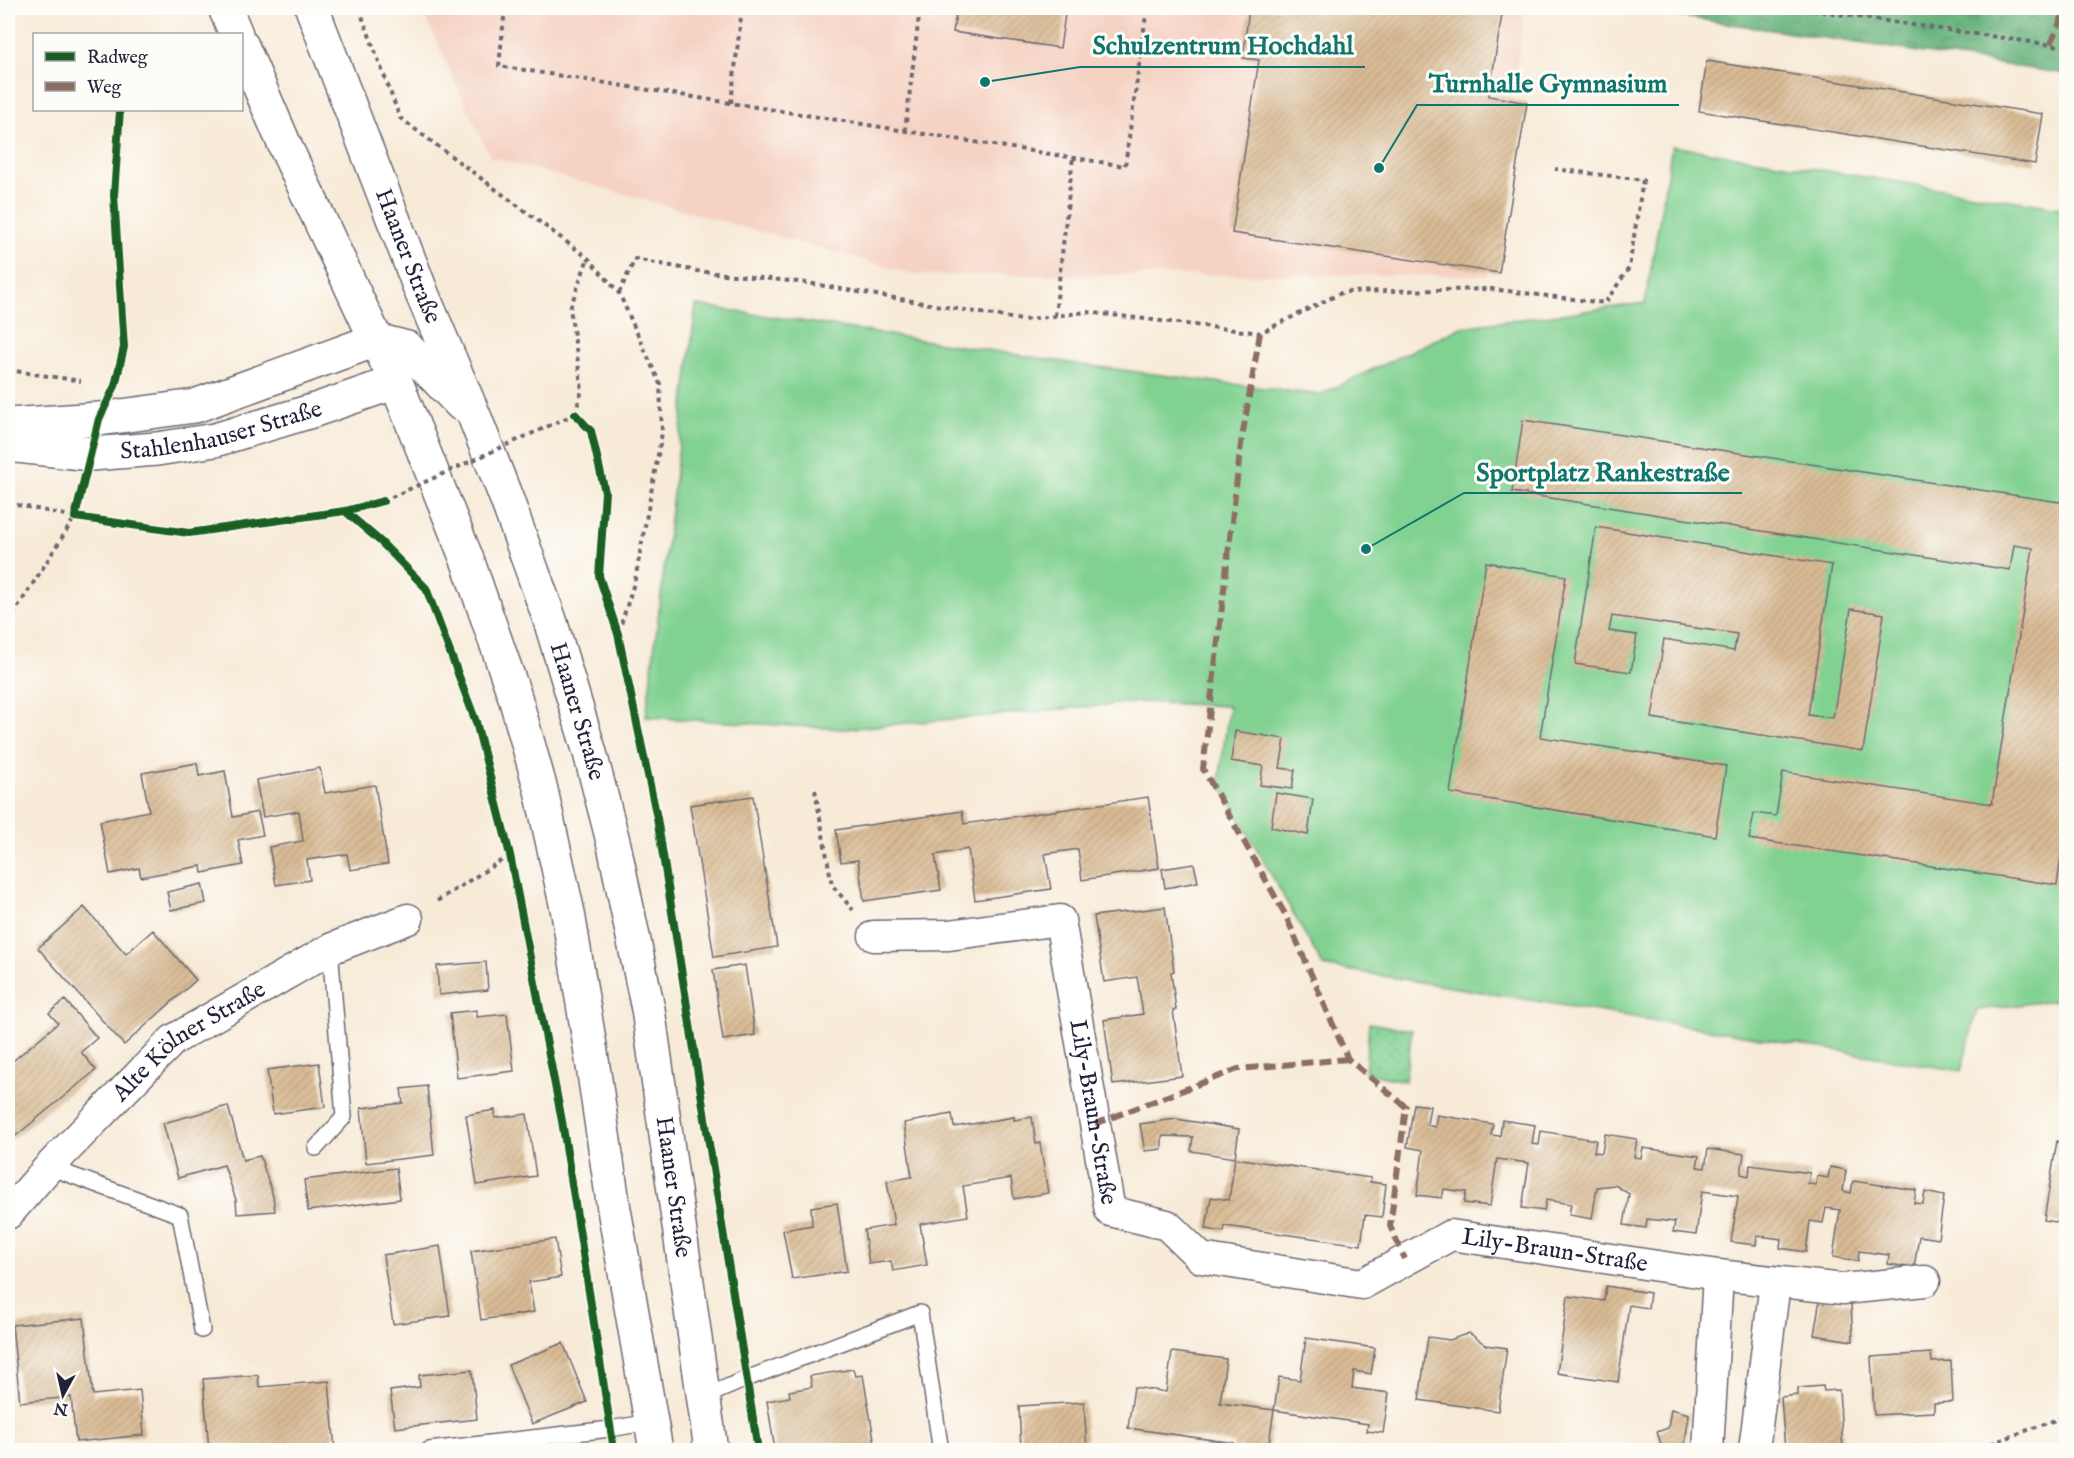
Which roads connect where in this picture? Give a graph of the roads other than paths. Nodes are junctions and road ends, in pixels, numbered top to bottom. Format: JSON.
{"nodes":[{"id":1,"x":225,"y":8,"type":"edge"},
{"id":2,"x":312,"y":8,"type":"edge"},
{"id":3,"x":236,"y":33,"type":"edge"},
{"id":4,"x":243,"y":48,"type":"edge"},
{"id":5,"x":423,"y":297,"type":"junction"},
{"id":6,"x":392,"y":344,"type":"junction"},
{"id":7,"x":396,"y":382,"type":"junction"},
{"id":8,"x":475,"y":418,"type":"junction"},
{"id":9,"x":8,"y":425,"type":"edge"},
{"id":10,"x":8,"y":445,"type":"edge"},
{"id":11,"x":408,"y":919,"type":"road end"},
{"id":12,"x":874,"y":936,"type":"road end"},
{"id":13,"x":330,"y":949,"type":"junction"},
{"id":14,"x":316,"y":1148,"type":"dead end"},
{"id":15,"x":49,"y":1167,"type":"junction"},
{"id":16,"x":8,"y":1214,"type":"edge"},
{"id":17,"x":1718,"y":1275,"type":"junction"},
{"id":18,"x":1926,"y":1281,"type":"dead end"},
{"id":19,"x":1775,"y":1282,"type":"junction"},
{"id":20,"x":202,"y":1330,"type":"dead end"},
{"id":21,"x":702,"y":1398,"type":"junction"},
{"id":22,"x":653,"y":1436,"type":"edge"},
{"id":23,"x":940,"y":1445,"type":"dead end"},
{"id":24,"x":429,"y":1450,"type":"edge"},
{"id":25,"x":711,"y":1450,"type":"edge"},
{"id":26,"x":1708,"y":1450,"type":"edge"},
{"id":27,"x":1754,"y":1450,"type":"edge"}],
"edges":[{"from":1,"to":3,"type":"main road"},
{"from":2,"to":5,"type":"main road","name":"Haaner Straße"},
{"from":4,"to":6,"type":"main road"},
{"from":5,"to":6,"type":"main road"},
{"from":5,"to":8,"type":"main road","name":"Haaner Straße"},
{"from":6,"to":7,"type":"main road"},
{"from":6,"to":8,"type":"main road"},
{"from":6,"to":9,"type":"main road","name":"Stahlenhauser Straße"},
{"from":7,"to":10,"type":"main road","name":"Stahlenhauser Straße"},
{"from":7,"to":22,"type":"main road"},
{"from":8,"to":21,"type":"main road","name":"Haaner Straße"},
{"from":11,"to":13,"type":"street","name":"Alte Kölner Straße"},
{"from":12,"to":17,"type":"street","name":"Lily-Braun-Straße"},
{"from":13,"to":14,"type":"lane"},
{"from":13,"to":15,"type":"street","name":"Alte Kölner Straße"},
{"from":15,"to":16,"type":"street","name":"Alte Kölner Straße"},
{"from":15,"to":20,"type":"lane"},
{"from":17,"to":19,"type":"street","name":"Lily-Braun-Straße"},
{"from":17,"to":26,"type":"street"},
{"from":18,"to":19,"type":"street","name":"Lily-Braun-Straße"},
{"from":19,"to":27,"type":"street"},
{"from":21,"to":23,"type":"lane"},
{"from":21,"to":25,"type":"main road","name":"Haaner Straße"},
{"from":22,"to":24,"type":"lane"}]}
